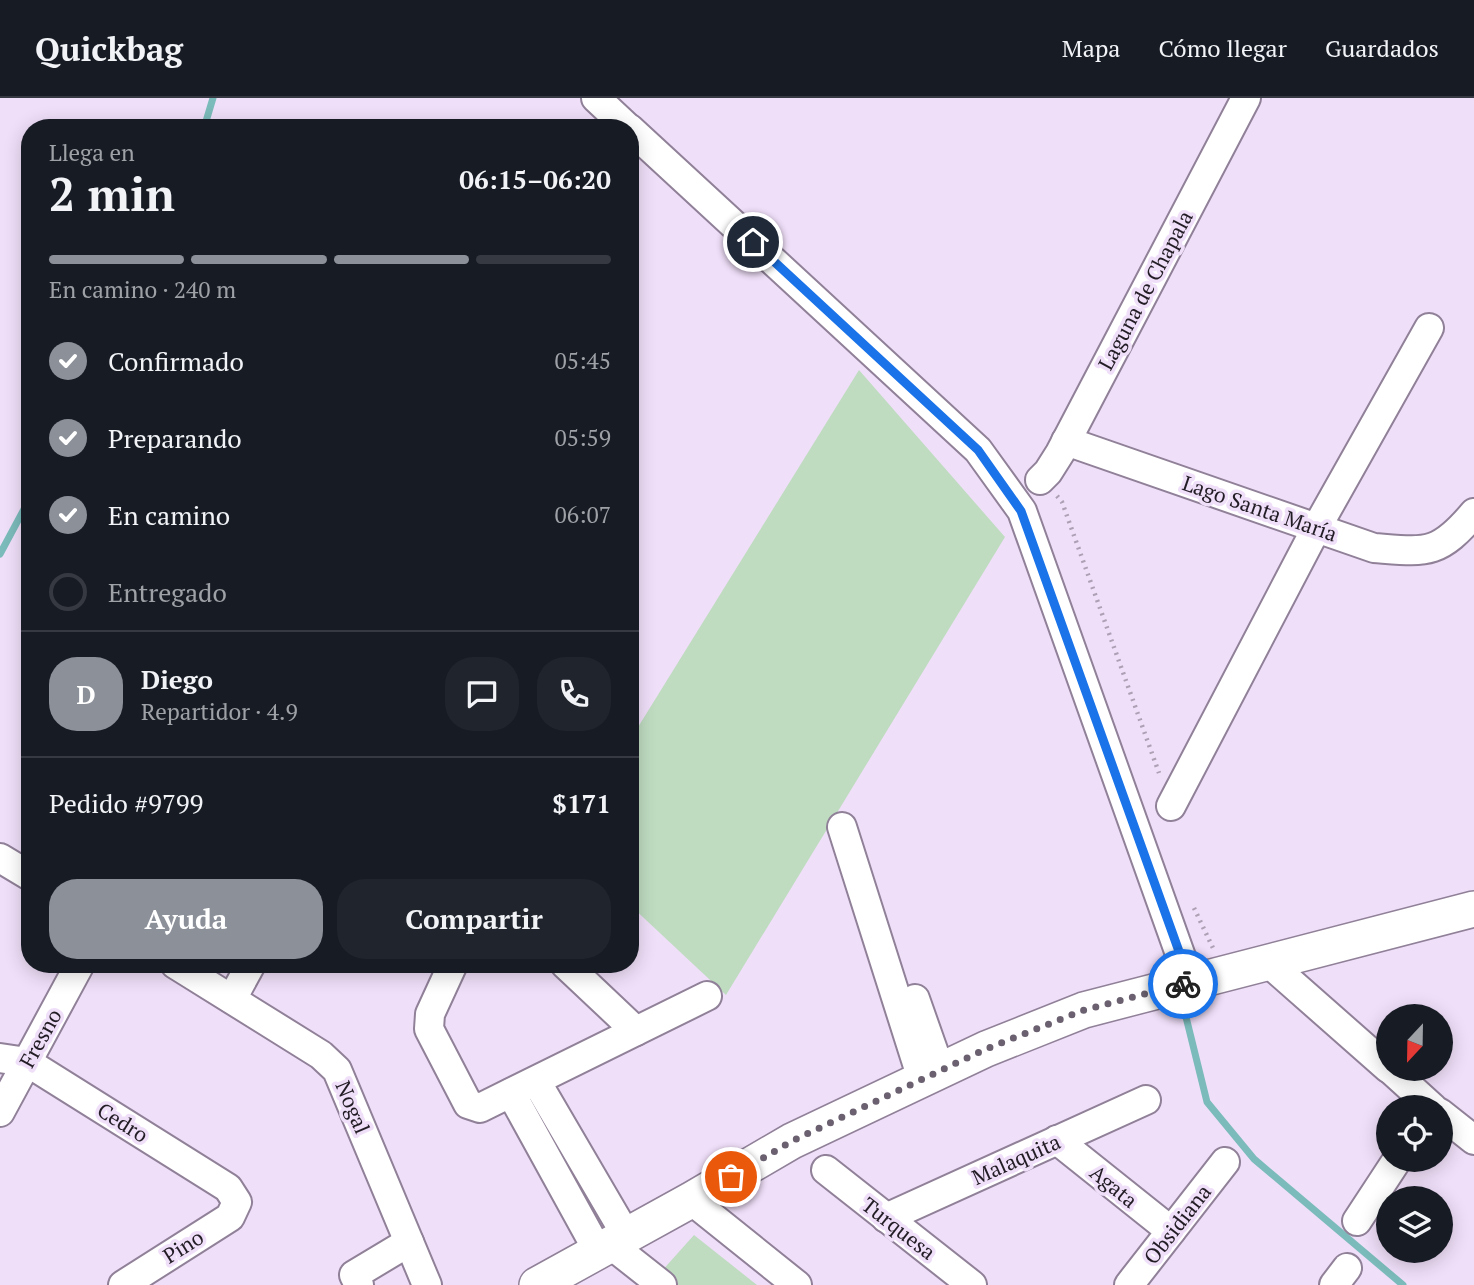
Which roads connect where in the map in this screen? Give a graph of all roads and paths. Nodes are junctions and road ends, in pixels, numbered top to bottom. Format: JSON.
{"nodes":[{"id":1,"x":596,"y":98,"type":"edge"},
{"id":2,"x":1246,"y":98,"type":"edge"},
{"id":3,"x":618,"y":119,"type":"edge"},
{"id":4,"x":639,"y":138,"type":"edge"},
{"id":5,"x":1429,"y":328,"type":"dead end"},
{"id":6,"x":1066,"y":441,"type":"junction"},
{"id":7,"x":1040,"y":480,"type":"joint"},
{"id":8,"x":1474,"y":513,"type":"edge"},
{"id":9,"x":1317,"y":527,"type":"junction"},
{"id":10,"x":1171,"y":806,"type":"joint"},
{"id":11,"x":842,"y":827,"type":"dead end"},
{"id":12,"x":0,"y":858,"type":"edge"},
{"id":13,"x":21,"y":871,"type":"edge"},
{"id":14,"x":1190,"y":902,"type":"dead end"},
{"id":15,"x":1474,"y":909,"type":"edge"},
{"id":16,"x":1269,"y":964,"type":"junction"},
{"id":17,"x":74,"y":973,"type":"edge"},
{"id":18,"x":189,"y":973,"type":"edge"},
{"id":19,"x":246,"y":973,"type":"edge"},
{"id":20,"x":449,"y":973,"type":"edge"},
{"id":21,"x":575,"y":973,"type":"edge"},
{"id":22,"x":1225,"y":974,"type":"junction"},
{"id":23,"x":1190,"y":982,"type":"junction"},
{"id":24,"x":707,"y":996,"type":"dead end"},
{"id":25,"x":232,"y":999,"type":"junction"},
{"id":26,"x":636,"y":1031,"type":"junction"},
{"id":27,"x":1376,"y":1057,"type":"edge"},
{"id":28,"x":14,"y":1060,"type":"edge"},
{"id":29,"x":931,"y":1075,"type":"junction"},
{"id":30,"x":1404,"y":1082,"type":"edge"},
{"id":31,"x":524,"y":1087,"type":"junction"},
{"id":32,"x":1419,"y":1095,"type":"edge"},
{"id":33,"x":1146,"y":1100,"type":"dead end"},
{"id":34,"x":0,"y":1112,"type":"edge"},
{"id":35,"x":1453,"y":1123,"type":"edge"},
{"id":36,"x":1057,"y":1140,"type":"junction"},
{"id":37,"x":1474,"y":1140,"type":"edge"},
{"id":38,"x":1224,"y":1162,"type":"dead end"},
{"id":39,"x":826,"y":1170,"type":"dead end"},
{"id":40,"x":1389,"y":1172,"type":"edge"},
{"id":41,"x":691,"y":1200,"type":"junction"},
{"id":42,"x":237,"y":1202,"type":"joint"},
{"id":43,"x":886,"y":1217,"type":"junction"},
{"id":44,"x":1357,"y":1220,"type":"dead end"},
{"id":45,"x":1171,"y":1231,"type":"junction"},
{"id":46,"x":409,"y":1242,"type":"junction"},
{"id":47,"x":611,"y":1243,"type":"junction"},
{"id":48,"x":123,"y":1285,"type":"edge"},
{"id":49,"x":359,"y":1285,"type":"edge"},
{"id":50,"x":427,"y":1285,"type":"edge"},
{"id":51,"x":537,"y":1285,"type":"edge"},
{"id":52,"x":662,"y":1285,"type":"edge"},
{"id":53,"x":797,"y":1285,"type":"edge"},
{"id":54,"x":972,"y":1285,"type":"edge"},
{"id":55,"x":1129,"y":1285,"type":"edge"}],
"edges":[{"from":1,"to":3,"type":"street"},
{"from":2,"to":6,"type":"street","name":"Laguna de Chapala"},
{"from":4,"to":23,"type":"street"},
{"from":5,"to":9,"type":"street"},
{"from":6,"to":7,"type":"street","name":"Laguna de Chapala"},
{"from":6,"to":9,"type":"street","name":"Lago Santa María"},
{"from":7,"to":10,"type":"path"},
{"from":8,"to":9,"type":"street","name":"Lago Santa María"},
{"from":9,"to":10,"type":"street"},
{"from":11,"to":29,"type":"street"},
{"from":12,"to":13,"type":"street"},
{"from":14,"to":22,"type":"path"},
{"from":15,"to":16,"type":"main road"},
{"from":16,"to":22,"type":"main road"},
{"from":16,"to":27,"type":"street"},
{"from":17,"to":28,"type":"street","name":"Fresno"},
{"from":18,"to":25,"type":"street","name":"Nogal"},
{"from":19,"to":25,"type":"street"},
{"from":20,"to":31,"type":"street"},
{"from":21,"to":26,"type":"street"},
{"from":22,"to":23,"type":"main road"},
{"from":23,"to":29,"type":"main road"},
{"from":24,"to":26,"type":"street"},
{"from":25,"to":46,"type":"street","name":"Nogal"},
{"from":26,"to":31,"type":"street"},
{"from":28,"to":34,"type":"street","name":"Fresno"},
{"from":28,"to":42,"type":"street","name":"Cedro"},
{"from":29,"to":41,"type":"main road"},
{"from":30,"to":32,"type":"street"},
{"from":31,"to":47,"type":"street"},
{"from":33,"to":36,"type":"street","name":"Malaquita"},
{"from":35,"to":37,"type":"street"},
{"from":36,"to":43,"type":"street","name":"Malaquita"},
{"from":36,"to":45,"type":"street","name":"Agata"},
{"from":38,"to":45,"type":"street","name":"Obsidiana"},
{"from":39,"to":43,"type":"street","name":"Turquesa"},
{"from":40,"to":44,"type":"street"},
{"from":41,"to":47,"type":"main road"},
{"from":41,"to":53,"type":"street"},
{"from":42,"to":48,"type":"street","name":"Pino"},
{"from":43,"to":54,"type":"street","name":"Turquesa"},
{"from":45,"to":55,"type":"street","name":"Obsidiana"},
{"from":46,"to":49,"type":"street"},
{"from":46,"to":50,"type":"street","name":"Nogal"},
{"from":47,"to":51,"type":"main road"},
{"from":47,"to":52,"type":"street"}]}
